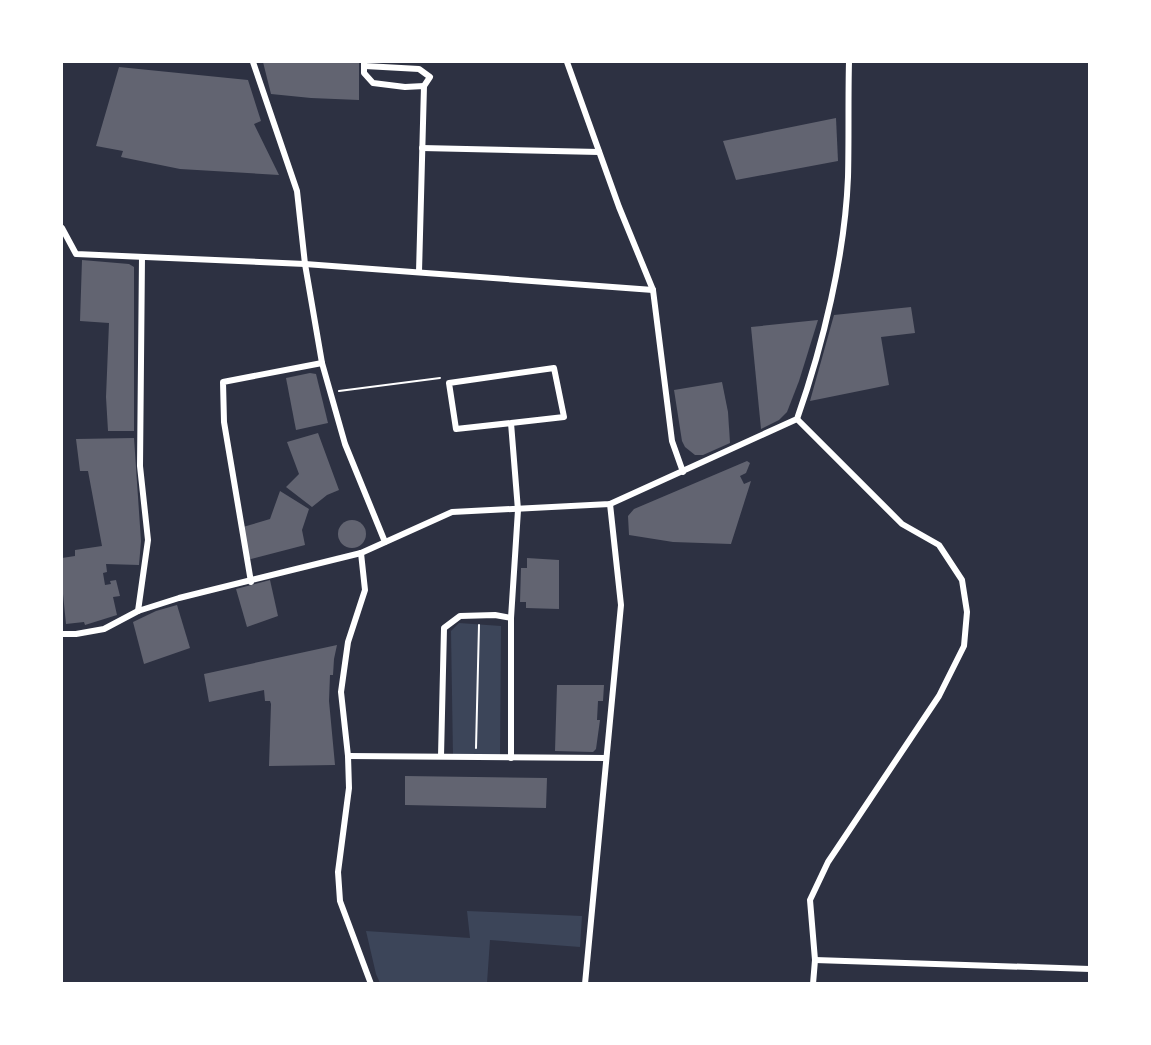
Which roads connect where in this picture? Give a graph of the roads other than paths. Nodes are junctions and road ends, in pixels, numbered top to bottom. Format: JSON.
{"nodes":[{"id":1,"x":253,"y":62,"type":"edge"},
{"id":2,"x":567,"y":62,"type":"edge"},
{"id":3,"x":849,"y":62,"type":"edge"},
{"id":4,"x":365,"y":64,"type":"edge"},
{"id":5,"x":424,"y":86,"type":"junction"},
{"id":6,"x":422,"y":148,"type":"junction"},
{"id":7,"x":599,"y":152,"type":"junction"},
{"id":8,"x":62,"y":228,"type":"edge"},
{"id":9,"x":142,"y":257,"type":"junction"},
{"id":10,"x":305,"y":264,"type":"junction"},
{"id":11,"x":420,"y":272,"type":"junction"},
{"id":12,"x":653,"y":290,"type":"junction"},
{"id":13,"x":322,"y":363,"type":"junction"},
{"id":14,"x":797,"y":419,"type":"junction"},
{"id":15,"x":511,"y":423,"type":"junction"},
{"id":16,"x":683,"y":472,"type":"junction"},
{"id":17,"x":610,"y":504,"type":"junction"},
{"id":18,"x":518,"y":510,"type":"junction"},
{"id":19,"x":385,"y":542,"type":"junction"},
{"id":20,"x":361,"y":554,"type":"junction"},
{"id":21,"x":251,"y":582,"type":"junction"},
{"id":22,"x":138,"y":611,"type":"junction"},
{"id":23,"x":511,"y":618,"type":"junction"},
{"id":24,"x":62,"y":634,"type":"edge"},
{"id":25,"x":348,"y":756,"type":"junction"},
{"id":26,"x":441,"y":756,"type":"junction"},
{"id":27,"x":511,"y":758,"type":"junction"},
{"id":28,"x":606,"y":758,"type":"junction"},
{"id":29,"x":815,"y":960,"type":"junction"},
{"id":30,"x":1089,"y":969,"type":"edge"},
{"id":31,"x":371,"y":984,"type":"edge"},
{"id":32,"x":585,"y":984,"type":"edge"},
{"id":33,"x":813,"y":984,"type":"edge"}],
"edges":[{"from":1,"to":10,"type":"street"},
{"from":2,"to":7,"type":"street"},
{"from":3,"to":14,"type":"street"},
{"from":4,"to":5,"type":"street"},
{"from":4,"to":5,"type":"street"},
{"from":5,"to":6,"type":"street"},
{"from":6,"to":7,"type":"street"},
{"from":6,"to":11,"type":"street"},
{"from":7,"to":12,"type":"street"},
{"from":8,"to":9,"type":"street"},
{"from":9,"to":10,"type":"street"},
{"from":9,"to":22,"type":"street"},
{"from":10,"to":11,"type":"street"},
{"from":10,"to":13,"type":"street"},
{"from":11,"to":12,"type":"street"},
{"from":12,"to":16,"type":"street"},
{"from":13,"to":19,"type":"street"},
{"from":13,"to":21,"type":"street"},
{"from":14,"to":16,"type":"street"},
{"from":14,"to":29,"type":"street"},
{"from":15,"to":15,"type":"street"},
{"from":15,"to":18,"type":"street"},
{"from":16,"to":17,"type":"street"},
{"from":17,"to":18,"type":"street"},
{"from":17,"to":28,"type":"street"},
{"from":18,"to":19,"type":"street"},
{"from":18,"to":23,"type":"street"},
{"from":19,"to":20,"type":"street"},
{"from":20,"to":21,"type":"street"},
{"from":20,"to":25,"type":"street"},
{"from":21,"to":22,"type":"street"},
{"from":22,"to":24,"type":"street"},
{"from":23,"to":26,"type":"street"},
{"from":23,"to":27,"type":"street"},
{"from":25,"to":26,"type":"street"},
{"from":25,"to":31,"type":"street"},
{"from":26,"to":27,"type":"street"},
{"from":27,"to":28,"type":"street"},
{"from":28,"to":32,"type":"street"},
{"from":29,"to":30,"type":"street"},
{"from":29,"to":33,"type":"street"}]}
